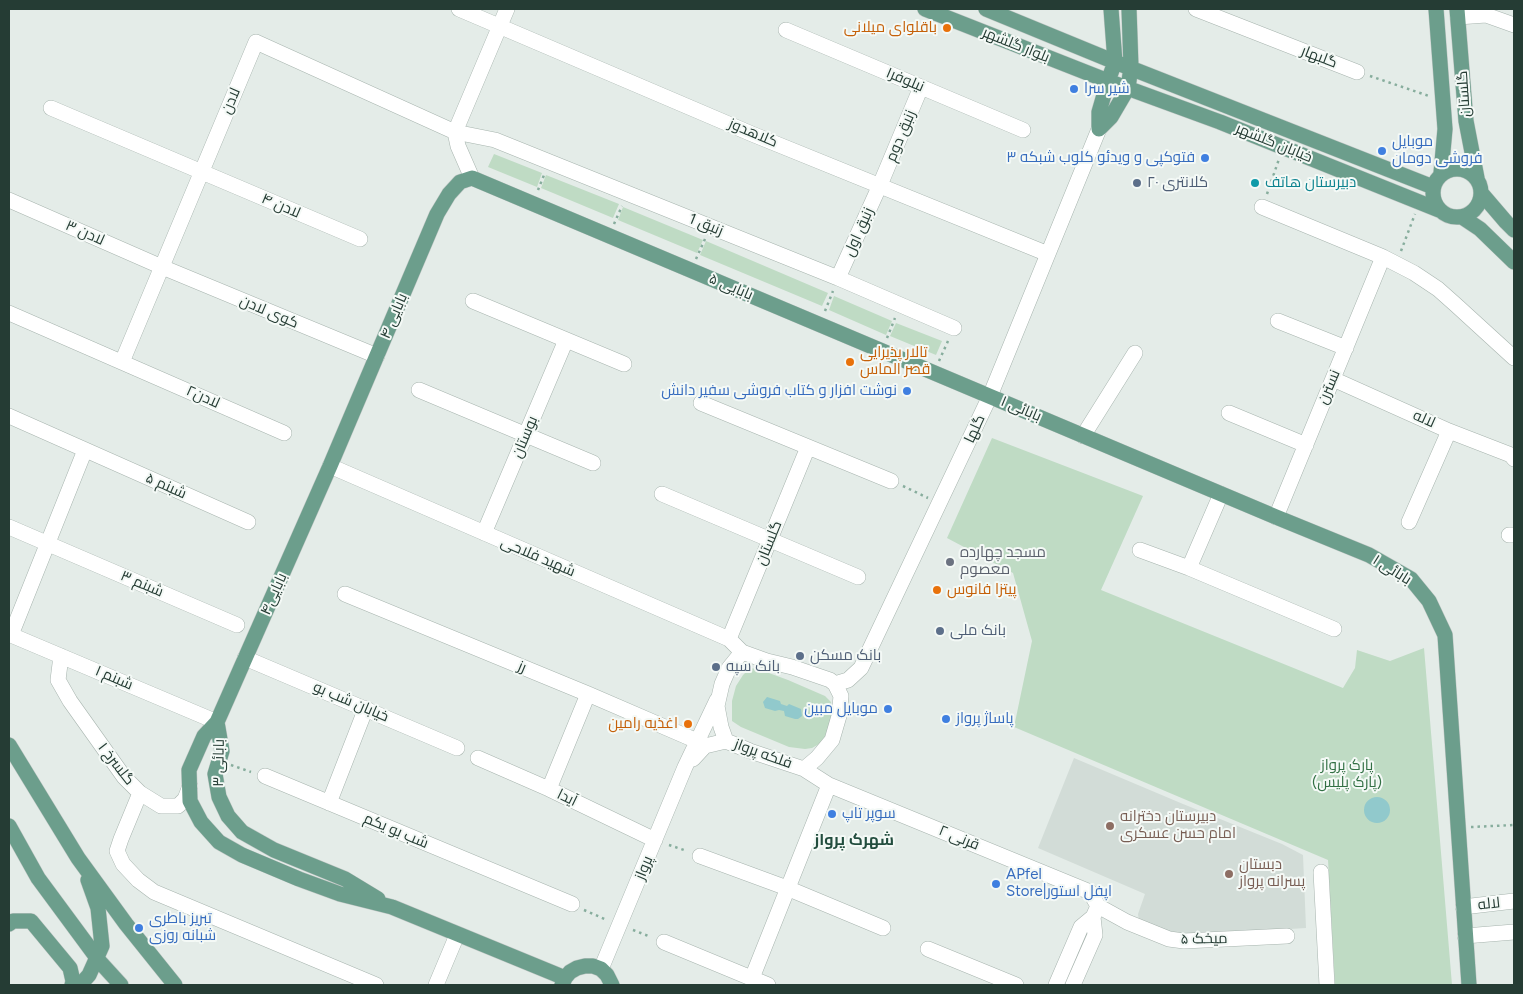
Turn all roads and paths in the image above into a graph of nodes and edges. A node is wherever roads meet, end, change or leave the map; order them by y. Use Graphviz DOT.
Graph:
graph roads {
  1 [pos="459,9"];
  2 [pos="507,9"];
  3 [pos="925,9"];
  4 [pos="986,9"];
  5 [pos="1111,9"];
  6 [pos="1129,9"];
  7 [pos="1196,9"];
  8 [pos="1436,9"];
  9 [pos="1458,13"];
  10 [pos="1514,25"];
  11 [pos="500,26"];
  12 [pos="786,30"];
  13 [pos="1115,62"];
  14 [pos="1131,67"];
  15 [pos="1357,72"];
  16 [pos="1108,81"];
  17 [pos="922,87"];
  18 [pos="1128,88"];
  19 [pos="1442,101"];
  20 [pos="51,108"];
  21 [pos="1099,129"];
  22 [pos="1023,130"];
  23 [pos="455,132"];
  24 [pos="1283,147"];
  25 [pos="549,162"];
  26 [pos="201,172"];
  27 [pos="1441,174"];
  28 [pos="472,178"];
  29 [pos="1477,178"];
  30 [pos="880,186"];
  31 [pos="1433,187"];
  32 [pos="627,193"];
  33 [pos="1482,194"];
  34 [pos="9,200"];
  35 [pos="1420,202"];
  36 [pos="533,204"];
  37 [pos="1262,207"];
  38 [pos="1439,210"];
  39 [pos="1462,217"];
  40 [pos="711,226"];
  41 [pos="1514,230"];
  42 [pos="609,236"];
  43 [pos="360,239"];
  44 [pos="1048,254"];
  45 [pos="1389,261"];
  46 [pos="1514,262"];
  47 [pos="162,267"];
  48 [pos="692,270"];
  49 [pos="838,278"];
  50 [pos="473,301"];
  51 [pos="901,305"];
  52 [pos="9,313"];
  53 [pos="1278,321"];
  54 [pos="819,324"];
  55 [pos="954,328"];
  56 [pos="566,340"];
  57 [pos="1346,348"];
  58 [pos="881,350"];
  59 [pos="1135,352"];
  60 [pos="376,356"];
  61 [pos="1514,358"];
  62 [pos="122,362"];
  63 [pos="624,364"];
  64 [pos="935,373"];
  65 [pos="1333,379"];
  66 [pos="420,390"];
  67 [pos="990,396"];
  68 [pos="702,404"];
  69 [pos="1229,413"];
  70 [pos="9,416"];
  71 [pos="1449,430"];
  72 [pos="284,433"];
  73 [pos="526,435"];
  74 [pos="1083,436"];
  75 [pos="1306,445"];
  76 [pos="808,447"];
  77 [pos="85,450"];
  78 [pos="1514,459"];
  79 [pos="593,463"];
  80 [pos="330,466"];
  81 [pos="891,481"];
  82 [pos="662,494"];
  83 [pos="1221,494"];
  84 [pos="940,503"];
  85 [pos="1276,518"];
  86 [pos="248,522"];
  87 [pos="1409,522"];
  88 [pos="9,527"];
  89 [pos="484,533"];
  90 [pos="770,540"];
  91 [pos="47,544"];
  92 [pos="1140,550"];
  93 [pos="1189,568"];
  94 [pos="858,577"];
  95 [pos="345,594"];
  96 [pos="237,625"];
  97 [pos="1334,629"];
  98 [pos="729,639"];
  99 [pos="742,652"];
  100 [pos="61,656"];
  101 [pos="245,658"];
  102 [pos="835,684"];
  103 [pos="588,694"];
  104 [pos="719,695"];
  105 [pos="366,708"];
  106 [pos="218,722"];
  107 [pos="726,740"];
  108 [pos="697,741"];
  109 [pos="9,745"];
  110 [pos="457,748"];
  111 [pos="478,758"];
  112 [pos="219,762"];
  113 [pos="685,767"];
  114 [pos="804,769"];
  115 [pos="265,776"];
  116 [pos="829,785"];
  117 [pos="190,786"];
  118 [pos="548,789"];
  119 [pos="140,793"];
  120 [pos="329,803"];
  121 [pos="1514,825"];
  122 [pos="9,826"];
  123 [pos="1458,828"];
  124 [pos="655,840"];
  125 [pos="700,856"];
  126 [pos="81,862"];
  127 [pos="1321,872"];
  128 [pos="787,888"];
  129 [pos="1514,901"];
  130 [pos="572,904"];
  131 [pos="392,907"];
  132 [pos="1463,907"];
  133 [pos="1095,912"];
  134 [pos="9,924"];
  135 [pos="620,926"];
  136 [pos="883,928"];
  137 [pos="1514,932"];
  138 [pos="457,935"];
  139 [pos="1287,936"];
  140 [pos="1465,936"];
  141 [pos="664,942"];
  142 [pos="928,948"];
  143 [pos="601,969"];
  144 [pos="752,978"];
  145 [pos="564,982"];
  146 [pos="72,985"];
  147 [pos="80,985"];
  148 [pos="121,985"];
  149 [pos="175,985"];
  150 [pos="376,985"];
  151 [pos="436,985"];
  152 [pos="612,985"];
  153 [pos="768,985"];
  154 [pos="1016,985"];
  155 [pos="1056,985"];
  156 [pos="1072,985"];
  157 [pos="1327,985"];
  158 [pos="1469,985"];
  1 -- 11 [label="street, کلاهدوز"];
  2 -- 11 [label="street"];
  3 -- 16 [label="main road, بلوار گلشهر"];
  4 -- 13 [label="main road, بلوار گلشهر"];
  5 -- 13 [label="main road"];
  6 -- 14 [label="main road"];
  7 -- 15 [label="street, گلبهار"];
  8 -- 19 [label="main road, گلستان"];
  9 -- 10 [label="street"];
  9 -- 29 [label="main road, گلستان"];
  11 -- 23 [label="street"];
  11 -- 30 [label="street, کلاهدوز"];
  12 -- 17 [label="street, نیلوفر۱"];
  13 -- 14 [label="main road, خیابان گلشهر"];
  13 -- 16 [label="main road"];
  14 -- 18 [label="main road"];
  14 -- 31 [label="main road, خیابان گلشهر"];
  15 -- 19 [label="path, گلبهار"];
  16 -- 18 [label="main road, خیابان گلشهر"];
  16 -- 21 [label="main road"];
  17 -- 22 [label="street, نیلوفر۱"];
  17 -- 30 [label="street, زنبق دوم"];
  18 -- 21 [label="main road"];
  18 -- 24 [label="main road, خیابان گلشهر"];
  19 -- 27 [label="main road, گلستان"];
  20 -- 26 [label="street, لادن ۴"];
  21 -- 44 [label="street, گلها"];
  23 -- 25 [label="street, زنبق 1"];
  23 -- 26 [label="street, لادن"];
  23 -- 28 [label="street"];
  24 -- 35 [label="main road, خیابان گلشهر"];
  24 -- 37 [label="path"];
  25 -- 32 [label="street, زنبق 1"];
  25 -- 36 [label="path"];
  26 -- 43 [label="street, لادن ۴"];
  26 -- 47 [label="street, لادن"];
  27 -- 29 [label="main road"];
  27 -- 31 [label="main road"];
  28 -- 36 [label="main road, ۵ بابایی"];
  28 -- 60 [label="main road, بابایی ۴"];
  29 -- 33 [label="main road"];
  30 -- 44 [label="street, کلاهدوز"];
  30 -- 49 [label="street, زنبق اول"];
  31 -- 38 [label="main road"];
  32 -- 40 [label="street, زنبق 1"];
  32 -- 42 [label="path"];
  33 -- 39 [label="main road"];
  33 -- 41 [label="main road"];
  34 -- 47 [label="street, لادن ۳"];
  35 -- 38 [label="main road, خیابان گلشهر"];
  35 -- 45 [label="path"];
  36 -- 42 [label="main road, ۵ بابایی"];
  37 -- 45 [label="street"];
  38 -- 39 [label="main road"];
  39 -- 46 [label="main road"];
  40 -- 48 [label="path"];
  40 -- 49 [label="street, زنبق 1"];
  42 -- 48 [label="main road, ۵ بابایی"];
  44 -- 67 [label="street, گلها"];
  45 -- 57 [label="street, نسترن"];
  45 -- 61 [label="street"];
  47 -- 60 [label="street, کوی لادن"];
  47 -- 62 [label="street, لادن"];
  48 -- 54 [label="main road, ۵ بابایی"];
  49 -- 51 [label="street, زنبق 1"];
  49 -- 54 [label="path"];
  50 -- 56 [label="street"];
  51 -- 55 [label="street, زنبق 1"];
  51 -- 58 [label="path"];
  52 -- 62 [label="street, لادن۲"];
  53 -- 57 [label="street"];
  54 -- 58 [label="main road, ۵ بابایی"];
  55 -- 64 [label="path"];
  56 -- 63 [label="street"];
  56 -- 73 [label="street, بوستان"];
  57 -- 65 [label="street, نسترن"];
  58 -- 64 [label="main road, ۵ بابایی"];
  59 -- 74 [label="street"];
  60 -- 80 [label="main road, بابایی ۴"];
  62 -- 72 [label="street, لادن۲"];
  64 -- 67 [label="main road, ۵ بابایی"];
  65 -- 71 [label="street, لاله"];
  65 -- 75 [label="street, نسترن"];
  66 -- 73 [label="street"];
  67 -- 74 [label="main road, بابائی ۱"];
  67 -- 84 [label="street, گلها"];
  68 -- 76 [label="street"];
  69 -- 75 [label="street"];
  70 -- 77 [label="street, شبنم ۵"];
  71 -- 78 [label="street, لاله"];
  71 -- 87 [label="street"];
  73 -- 79 [label="street"];
  73 -- 89 [label="street, بوستان"];
  74 -- 83 [label="main road, بابائی ۱"];
  75 -- 85 [label="street, نسترن"];
  76 -- 81 [label="street"];
  76 -- 90 [label="street, گلستان"];
  77 -- 86 [label="street, شبنم ۵"];
  77 -- 91 [label="street"];
  80 -- 89 [label="street, شهید فلاحی"];
  80 -- 101 [label="main road, بابایی۴"];
  81 -- 84 [label="path"];
  82 -- 90 [label="street"];
  83 -- 85 [label="main road, بابائی ۱"];
  83 -- 93 [label="street"];
  84 -- 102 [label="street, گلها"];
  85 -- 123 [label="main road, بابائی ۱"];
  88 -- 91 [label="street, شبنم ۳"];
  89 -- 98 [label="street, شهید فلاحی"];
  90 -- 94 [label="street"];
  90 -- 98 [label="street, گلستان"];
  91 -- 96 [label="street, شبنم ۳"];
  91 -- 100 [label="street, شبنم ۱"];
  92 -- 93 [label="street"];
  93 -- 97 [label="street"];
  95 -- 103 [label="street, رز"];
  98 -- 99 [label="street, شهید فلاحی"];
  99 -- 102 [label="street"];
  99 -- 104 [label="street, فلکه پرواز"];
  100 -- 106 [label="street, شبنم ۱"];
  100 -- 119 [label="street, گلسرخ ۱"];
  101 -- 105 [label="street, خیابان شب بو"];
  101 -- 106 [label="main road, بابایی۴"];
  102 -- 114 [label="street, فلکه پرواز"];
  103 -- 108 [label="street, رز"];
  103 -- 118 [label="street"];
  104 -- 107 [label="street, فلکه پرواز"];
  104 -- 108 [label="street, پرواز"];
  105 -- 110 [label="street, خیابان شب بو"];
  105 -- 120 [label="street"];
  106 -- 112 [label="main road, بابائی ۳"];
  106 -- 117 [label="main road, بابائی ۳"];
  107 -- 113 [label="street, پرواز"];
  107 -- 114 [label="street, فلکه پرواز"];
  108 -- 113 [label="street, پرواز"];
  109 -- 126 [label="main road"];
  111 -- 118 [label="street, آیدا"];
  112 -- 115 [label="path"];
  112 -- 131 [label="main road, بابائی ۳"];
  113 -- 124 [label="street, پرواز"];
  114 -- 116 [label="street, قرنی ۲"];
  115 -- 120 [label="street, شب بو یکم"];
  116 -- 128 [label="street"];
  116 -- 133 [label="street, قرنی ۲"];
  117 -- 119 [label="street"];
  117 -- 131 [label="main road, بابائی ۳"];
  118 -- 124 [label="street, آیدا"];
  119 -- 150 [label="street, گلسرخ ۱"];
  120 -- 130 [label="street, شب بو یکم"];
  121 -- 123 [label="path"];
  122 -- 148 [label="main road"];
  123 -- 132 [label="main road, بابائی ۱"];
  124 -- 125 [label="path"];
  124 -- 135 [label="street, پرواز"];
  125 -- 128 [label="street"];
  126 -- 147 [label="main road"];
  126 -- 149 [label="main road"];
  127 -- 157 [label="street"];
  128 -- 136 [label="street"];
  128 -- 144 [label="street"];
  129 -- 132 [label="street, لاله"];
  130 -- 135 [label="path"];
  131 -- 138 [label="main road, بابائی ۳"];
  132 -- 140 [label="main road, بابائی ۱"];
  133 -- 139 [label="street, میخک ۵"];
  133 -- 155 [label="street"];
  133 -- 156 [label="street"];
  134 -- 146 [label="main road"];
  135 -- 141 [label="path"];
  135 -- 143 [label="street, پرواز"];
  137 -- 140 [label="street, لاله"];
  138 -- 145 [label="main road, بابائی ۳"];
  138 -- 151 [label="street"];
  140 -- 158 [label="main road, بابائی ۱"];
  141 -- 144 [label="street"];
  142 -- 154 [label="street"];
  143 -- 145 [label="main road"];
  143 -- 152 [label="main road"];
  144 -- 153 [label="street"];
}
